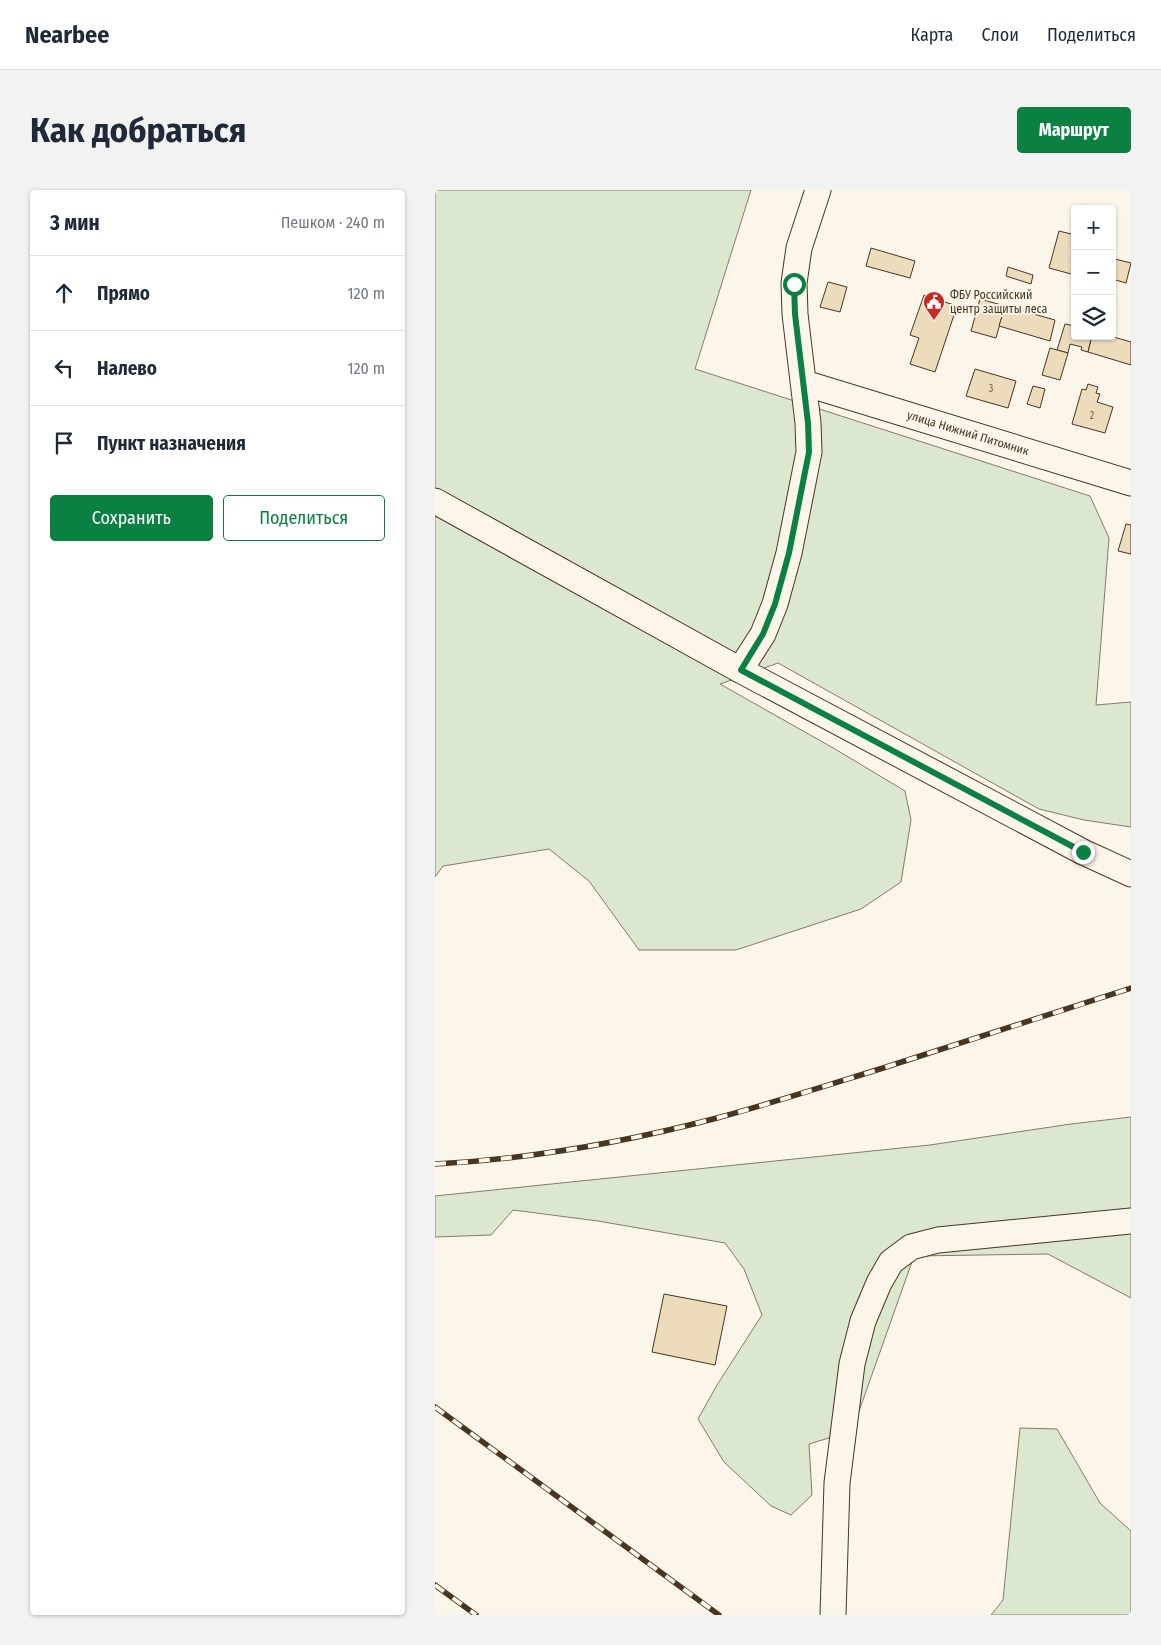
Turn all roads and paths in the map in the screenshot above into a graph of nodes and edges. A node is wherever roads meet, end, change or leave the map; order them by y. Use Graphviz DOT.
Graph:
graph roads {
  1 [pos="818,190"];
  2 [pos="804,383"];
  3 [pos="1131,483"];
  4 [pos="435,501"];
  5 [pos="741,670"];
  6 [pos="1131,874"];
  7 [pos="1131,1221"];
  8 [pos="833,1615"];
  1 -- 2 [label="street"];
  2 -- 3 [label="street, улица Нижний Питомник"];
  2 -- 5 [label="street"];
  4 -- 5 [label="street"];
  5 -- 6 [label="street"];
  7 -- 8 [label="street"];
}
